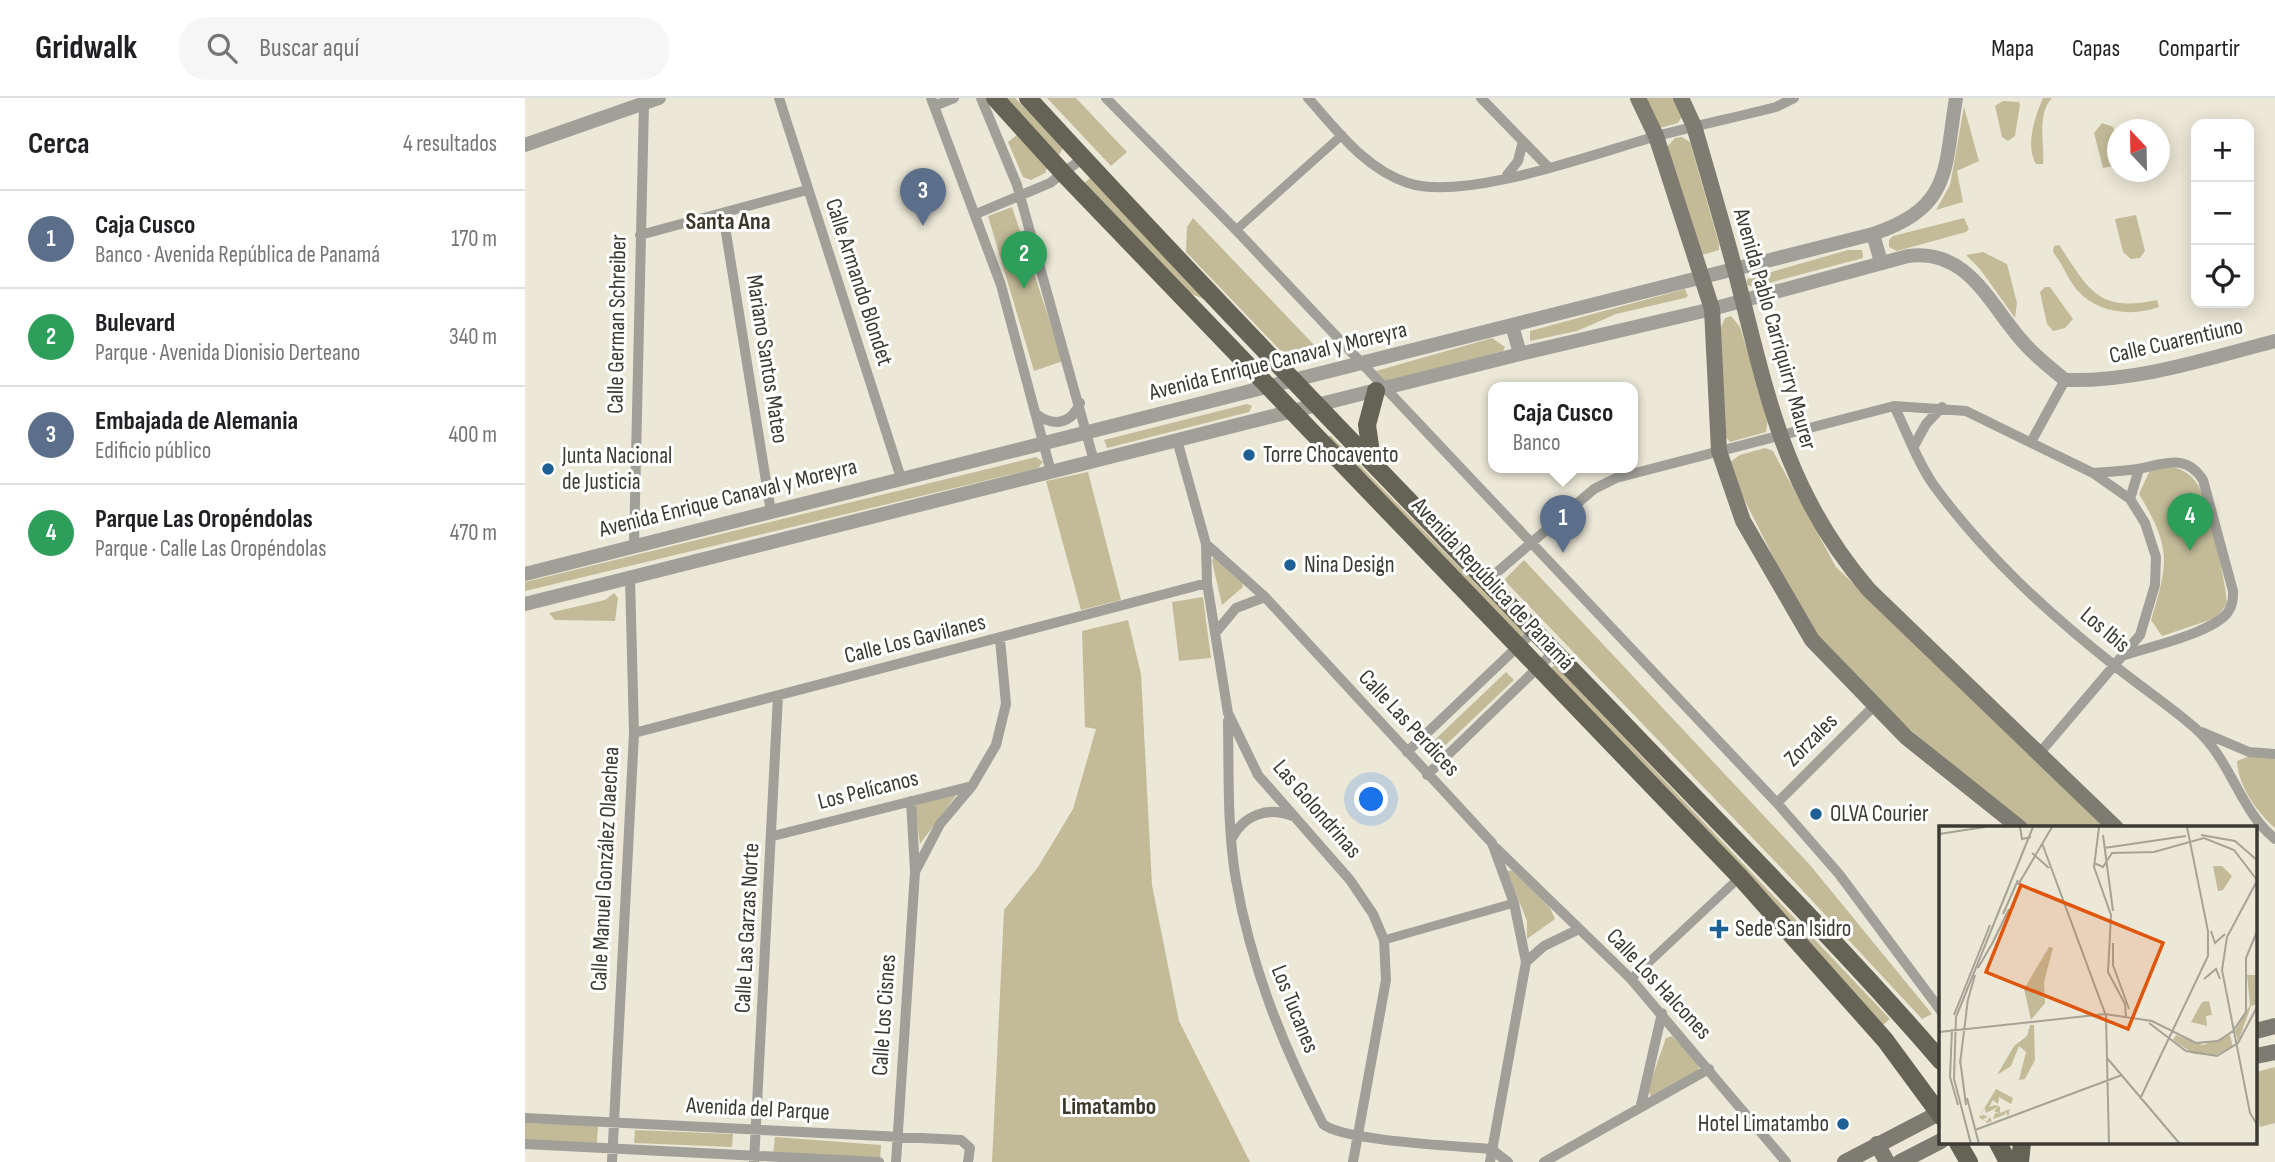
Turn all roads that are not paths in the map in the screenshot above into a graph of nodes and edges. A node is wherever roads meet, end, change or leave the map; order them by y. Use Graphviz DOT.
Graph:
graph roads {
  1 [pos="659,98"];
  2 [pos="779,98"];
  3 [pos="954,98"];
  4 [pos="981,98"];
  5 [pos="995,98"];
  6 [pos="1028,98"];
  7 [pos="1106,98"];
  8 [pos="1308,98"];
  9 [pos="1481,98"];
  10 [pos="1638,98"];
  11 [pos="1681,98"];
  12 [pos="1794,98"];
  13 [pos="1956,98"];
  14 [pos="932,102"];
  15 [pos="645,103"];
  16 [pos="1694,126"];
  17 [pos="1342,135"];
  18 [pos="1656,136"];
  19 [pos="1523,141"];
  20 [pos="525,145"];
  21 [pos="1083,158"];
  22 [pos="1548,167"];
  23 [pos="1064,174"];
  24 [pos="1504,177"];
  25 [pos="807,190"];
  26 [pos="1020,197"];
  27 [pos="723,214"];
  28 [pos="976,214"];
  29 [pos="1236,230"];
  30 [pos="1873,234"];
  31 [pos="640,235"];
  32 [pos="1881,262"];
  33 [pos="1735,270"];
  34 [pos="1703,278"];
  35 [pos="1742,301"];
  36 [pos="1712,309"];
  37 [pos="1512,325"];
  38 [pos="2275,341"];
  39 [pos="1520,354"];
  40 [pos="1360,363"];
  41 [pos="2065,380"];
  42 [pos="1292,382"];
  43 [pos="1271,388"];
  44 [pos="1380,390"];
  45 [pos="1080,403"];
  46 [pos="1316,405"];
  47 [pos="1894,406"];
  48 [pos="1942,407"];
  49 [pos="1293,410"];
  50 [pos="1035,413"];
  51 [pos="1087,433"];
  52 [pos="1779,436"];
  53 [pos="1177,440"];
  54 [pos="2031,442"];
  55 [pos="1044,444"];
  56 [pos="1914,446"];
  57 [pos="1719,451"];
  58 [pos="1372,460"];
  59 [pos="1094,461"];
  60 [pos="2139,469"];
  61 [pos="1051,471"];
  62 [pos="1638,472"];
  63 [pos="1635,473"];
  64 [pos="2093,474"];
  65 [pos="901,478"];
  66 [pos="2130,499"];
  67 [pos="771,512"];
  68 [pos="1530,541"];
  69 [pos="1206,544"];
  70 [pos="634,546"];
  71 [pos="525,574"];
  72 [pos="630,579"];
  73 [pos="1488,580"];
  74 [pos="1207,583"];
  75 [pos="1265,597"];
  76 [pos="525,604"];
  77 [pos="1535,630"];
  78 [pos="1216,632"];
  79 [pos="1000,639"];
  80 [pos="1518,647"];
  81 [pos="1555,651"];
  82 [pos="2122,656"];
  83 [pos="2114,666"];
  84 [pos="1538,668"];
  85 [pos="778,695"];
  86 [pos="1874,706"];
  87 [pos="1228,713"];
  88 [pos="2197,729"];
  89 [pos="634,733"];
  90 [pos="1406,752"];
  91 [pos="2249,752"];
  92 [pos="2275,754"];
  93 [pos="2038,755"];
  94 [pos="2230,770"];
  95 [pos="1427,775"];
  96 [pos="972,786"];
  97 [pos="911,801"];
  98 [pos="1777,803"];
  99 [pos="1294,817"];
  100 [pos="2017,826"];
  101 [pos="2114,826"];
  102 [pos="773,836"];
  103 [pos="1231,839"];
  104 [pos="2275,839"];
  105 [pos="1492,843"];
  106 [pos="915,872"];
  107 [pos="1740,877"];
  108 [pos="1514,904"];
  109 [pos="1577,930"];
  110 [pos="1384,940"];
  111 [pos="1526,962"];
  112 [pos="1631,979"];
  113 [pos="1939,1008"];
  114 [pos="1662,1013"];
  115 [pos="1908,1023"];
  116 [pos="2275,1026"];
  117 [pos="2257,1031"];
  118 [pos="1885,1040"];
  119 [pos="2275,1052"];
  120 [pos="2257,1056"];
  121 [pos="1939,1059"];
  122 [pos="1709,1069"];
  123 [pos="1641,1105"];
  124 [pos="1939,1113"];
  125 [pos="1939,1114"];
  126 [pos="525,1118"];
  127 [pos="613,1122"];
  128 [pos="757,1129"];
  129 [pos="1356,1135"];
  130 [pos="898,1137"];
  131 [pos="1939,1142"];
  132 [pos="525,1144"];
  133 [pos="1877,1144"];
  134 [pos="1959,1144"];
  135 [pos="1999,1144"];
  136 [pos="2022,1144"];
  137 [pos="613,1149"];
  138 [pos="1490,1149"];
  139 [pos="755,1159"];
  140 [pos="612,1162"];
  141 [pos="879,1162"];
  142 [pos="896,1162"];
  143 [pos="968,1162"];
  144 [pos="1353,1162"];
  145 [pos="1490,1162"];
  146 [pos="1508,1162"];
  147 [pos="1543,1162"];
  148 [pos="1786,1162"];
  149 [pos="1845,1162"];
  150 [pos="1887,1162"];
  151 [pos="1900,1162"];
  152 [pos="1969,1162"];
  153 [pos="2008,1162"];
  154 [pos="2020,1162"];
  1 -- 15 [label="street"];
  2 -- 25 [label="street, Calle Armando Blondet"];
  3 -- 14 [label="street"];
  4 -- 26 [label="street"];
  5 -- 23 [label="main road, Avenida República de Panamá"];
  6 -- 21 [label="main road, Avenida República de Panamá"];
  7 -- 29 [label="street"];
  8 -- 17 [label="street"];
  9 -- 19 [label="street"];
  10 -- 18 [label="main road"];
  11 -- 16 [label="main road, Avenida Pablo Carriquirry Maurer"];
  12 -- 16 [label="street"];
  13 -- 30 [label="street, Avenida Enrique Canaval y Moreyra"];
  14 -- 28 [label="street"];
  15 -- 20 [label="street"];
  15 -- 31 [label="street, Calle German Schreiber"];
  16 -- 18 [label="street"];
  16 -- 33 [label="main road, Avenida Pablo Carriquirry Maurer"];
  17 -- 24 [label="street"];
  17 -- 29 [label="street"];
  18 -- 22 [label="street"];
  18 -- 34 [label="main road"];
  19 -- 22 [label="street"];
  19 -- 24 [label="street"];
  21 -- 23 [label="street"];
  21 -- 42 [label="main road, Avenida República de Panamá"];
  22 -- 24 [label="street"];
  23 -- 26 [label="street"];
  23 -- 43 [label="main road, Avenida República de Panamá"];
  25 -- 27 [label="street"];
  25 -- 65 [label="street, Calle Armando Blondet"];
  26 -- 28 [label="street"];
  26 -- 45 [label="street"];
  27 -- 31 [label="street"];
  27 -- 67 [label="street, Mariano Santos Mateo"];
  28 -- 50 [label="street"];
  29 -- 40 [label="street"];
  30 -- 32 [label="street"];
  30 -- 33 [label="street, Avenida Enrique Canaval y Moreyra"];
  31 -- 70 [label="street, Calle German Schreiber"];
  32 -- 35 [label="street"];
  32 -- 41 [label="street"];
  33 -- 34 [label="street, Avenida Enrique Canaval y Moreyra"];
  33 -- 35 [label="main road, Avenida Pablo Carriquirry Maurer"];
  34 -- 36 [label="main road"];
  34 -- 37 [label="street, Avenida Enrique Canaval y Moreyra"];
  35 -- 36 [label="street"];
  35 -- 52 [label="main road, Avenida Pablo Carriquirry Maurer"];
  36 -- 39 [label="street"];
  36 -- 57 [label="main road"];
  37 -- 39 [label="street"];
  37 -- 40 [label="street, Avenida Enrique Canaval y Moreyra"];
  38 -- 41 [label="street, Calle Cuarentiuno"];
  39 -- 44 [label="street"];
  40 -- 42 [label="street, Avenida Enrique Canaval y Moreyra"];
  40 -- 44 [label="street"];
  41 -- 54 [label="street"];
  42 -- 43 [label="street, Avenida Enrique Canaval y Moreyra"];
  42 -- 46 [label="main road, Avenida República de Panamá"];
  43 -- 49 [label="main road, Avenida República de Panamá"];
  43 -- 51 [label="street, Avenida Enrique Canaval y Moreyra"];
  44 -- 46 [label="street"];
  44 -- 58 [label="main road"];
  44 -- 68 [label="street"];
  45 -- 50 [label="street"];
  45 -- 51 [label="street"];
  46 -- 49 [label="street"];
  46 -- 58 [label="main road, Avenida República de Panamá"];
  47 -- 48 [label="street"];
  47 -- 52 [label="street"];
  47 -- 56 [label="street, Los Ibis"];
  48 -- 54 [label="street"];
  48 -- 56 [label="street"];
  49 -- 53 [label="street"];
  49 -- 80 [label="main road, Avenida República de Panamá"];
  50 -- 55 [label="street"];
  51 -- 55 [label="street, Avenida Enrique Canaval y Moreyra"];
  51 -- 59 [label="street"];
  52 -- 57 [label="street"];
  52 -- 93 [label="main road, Avenida Pablo Carriquirry Maurer"];
  53 -- 59 [label="street"];
  53 -- 69 [label="street, Las Golondrinas"];
  54 -- 64 [label="street"];
  55 -- 61 [label="street"];
  55 -- 65 [label="street, Avenida Enrique Canaval y Moreyra"];
  56 -- 83 [label="street, Los Ibis"];
  57 -- 62 [label="street"];
  57 -- 86 [label="main road"];
  58 -- 73 [label="main road, Avenida República de Panamá"];
  59 -- 61 [label="street"];
  60 -- 64 [label="street"];
  60 -- 66 [label="street"];
  60 -- 82 [label="street"];
  61 -- 72 [label="street"];
  63 -- 68 [label="street"];
  64 -- 66 [label="street"];
  65 -- 67 [label="street, Avenida Enrique Canaval y Moreyra"];
  66 -- 82 [label="street"];
  67 -- 70 [label="street, Avenida Enrique Canaval y Moreyra"];
  68 -- 73 [label="street"];
  68 -- 98 [label="street"];
  69 -- 74 [label="street, Las Golondrinas"];
  69 -- 75 [label="street, Calle Las Perdices"];
  70 -- 71 [label="street, Avenida Enrique Canaval y Moreyra"];
  72 -- 76 [label="street"];
  72 -- 89 [label="street, Calle Manuel González Olaechea"];
  73 -- 77 [label="main road, Avenida República de Panamá"];
  74 -- 78 [label="street, Las Golondrinas"];
  74 -- 79 [label="street, Calle Los Gavilanes"];
  75 -- 78 [label="street"];
  75 -- 90 [label="street, Calle Las Perdices"];
  77 -- 80 [label="street"];
  77 -- 81 [label="main road, Avenida República de Panamá"];
  78 -- 87 [label="street, Las Golondrinas"];
  79 -- 85 [label="street, Calle Los Gavilanes"];
  79 -- 96 [label="street, Calle Los Cisnes"];
  80 -- 84 [label="main road, Avenida República de Panamá"];
  80 -- 90 [label="street"];
  81 -- 84 [label="street"];
  81 -- 115 [label="main road, Avenida República de Panamá"];
  82 -- 83 [label="street"];
  83 -- 88 [label="street, Los Ibis"];
  83 -- 93 [label="street"];
  84 -- 95 [label="street"];
  84 -- 107 [label="main road, Avenida República de Panamá"];
  85 -- 89 [label="street, Calle Los Gavilanes"];
  85 -- 102 [label="street, Calle Las Garzas Norte"];
  86 -- 98 [label="street, Zorzales"];
  86 -- 100 [label="main road"];
  87 -- 99 [label="street, Las Golondrinas"];
  87 -- 103 [label="street, Los Tucanes"];
  88 -- 91 [label="street"];
  88 -- 94 [label="street, Los Ibis"];
  89 -- 127 [label="street, Calle Manuel González Olaechea"];
  90 -- 95 [label="street, Calle Las Perdices"];
  91 -- 92 [label="street"];
  91 -- 94 [label="street"];
  93 -- 101 [label="main road, Avenida Pablo Carriquirry Maurer"];
  94 -- 104 [label="street, Los Ibis"];
  95 -- 105 [label="street, Calle Las Perdices"];
  96 -- 97 [label="street, Los Pelícanos"];
  96 -- 106 [label="street, Calle Los Cisnes"];
  97 -- 102 [label="street, Los Pelícanos"];
  97 -- 106 [label="street, Calle Los Cisnes"];
  98 -- 113 [label="street"];
  99 -- 103 [label="street"];
  99 -- 110 [label="street, Las Golondrinas"];
  102 -- 128 [label="street, Calle Las Garzas Norte"];
  103 -- 129 [label="street, Los Tucanes"];
  105 -- 108 [label="street, Calle Las Perdices"];
  105 -- 109 [label="street, Calle Los Halcones"];
  106 -- 130 [label="street, Calle Los Cisnes"];
  107 -- 112 [label="street"];
  107 -- 118 [label="main road, Avenida República de Panamá"];
  108 -- 110 [label="street"];
  108 -- 111 [label="street, Calle Las Perdices"];
  109 -- 111 [label="street"];
  109 -- 112 [label="street, Calle Los Halcones"];
  110 -- 129 [label="street, Las Golondrinas"];
  111 -- 138 [label="street, Calle Las Perdices"];
  112 -- 114 [label="street, Calle Los Halcones"];
  114 -- 122 [label="street, Calle Los Halcones"];
  114 -- 123 [label="street"];
  115 -- 118 [label="main road"];
  115 -- 121 [label="main road, Avenida República de Panamá"];
  116 -- 117 [label="main road"];
  118 -- 124 [label="main road, Avenida República de Panamá"];
  119 -- 120 [label="main road"];
  122 -- 123 [label="street"];
  122 -- 148 [label="street, Calle Los Halcones"];
  123 -- 147 [label="street"];
  125 -- 133 [label="main road"];
  126 -- 127 [label="street, Avenida del Parque"];
  127 -- 128 [label="street, Avenida del Parque"];
  127 -- 137 [label="street, Calle Manuel González Olaechea"];
  128 -- 130 [label="street, Avenida del Parque"];
  128 -- 139 [label="street, Calle Las Garzas Norte"];
  129 -- 138 [label="street, Los Tucanes"];
  129 -- 144 [label="street, Las Golondrinas"];
  130 -- 142 [label="street, Calle Los Cisnes"];
  130 -- 143 [label="street, Avenida del Parque"];
  131 -- 151 [label="main road"];
  132 -- 137 [label="street, Avenida del Parque"];
  133 -- 149 [label="main road"];
  133 -- 150 [label="main road"];
  134 -- 152 [label="main road"];
  135 -- 153 [label="main road"];
  136 -- 154 [label="main road"];
  137 -- 139 [label="street, Avenida del Parque"];
  137 -- 140 [label="street, Calle Manuel González Olaechea"];
  138 -- 145 [label="street, Calle Las Perdices"];
  138 -- 146 [label="street, Los Tucanes"];
  139 -- 141 [label="street, Avenida del Parque"];
}
